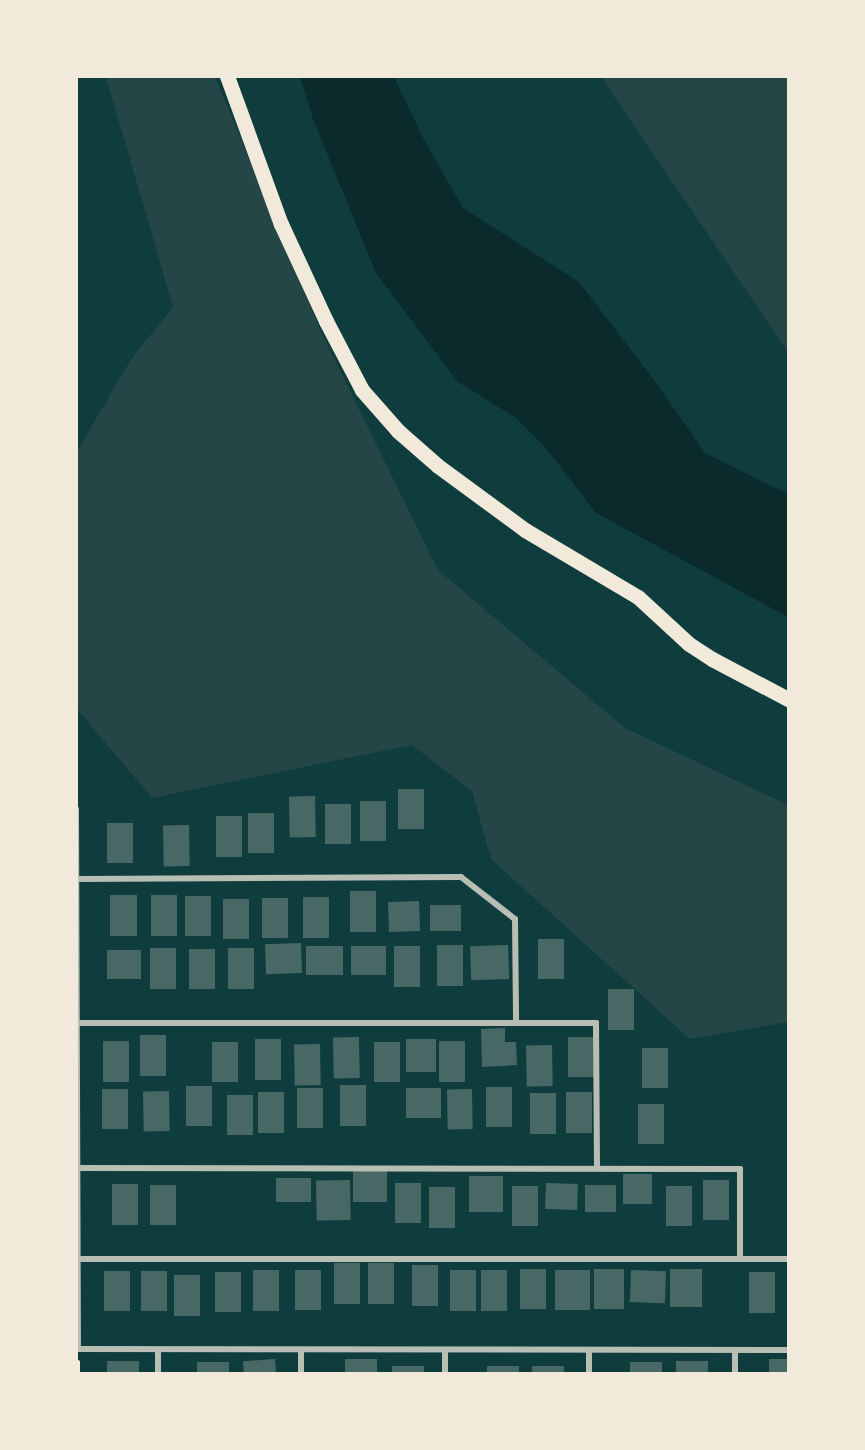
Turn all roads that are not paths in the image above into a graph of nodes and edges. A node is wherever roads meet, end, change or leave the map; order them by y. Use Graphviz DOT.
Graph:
graph roads {
  1 [pos="227,76"];
  2 [pos="789,699"];
  3 [pos="76,809"];
  4 [pos="79,879"];
  5 [pos="78,1023"];
  6 [pos="516,1023"];
  7 [pos="77,1168"];
  8 [pos="597,1168"];
  9 [pos="77,1259"];
  10 [pos="740,1259"];
  11 [pos="789,1259"];
  12 [pos="77,1348"];
  13 [pos="158,1350"];
  14 [pos="301,1350"];
  15 [pos="445,1350"];
  16 [pos="589,1350"];
  17 [pos="735,1350"];
  18 [pos="789,1350"];
  19 [pos="158,1374"];
  20 [pos="301,1374"];
  21 [pos="445,1374"];
  22 [pos="589,1374"];
  23 [pos="735,1374"];
  1 -- 2 [label="main road"];
  3 -- 4 [label="street"];
  4 -- 5 [label="street"];
  4 -- 6 [label="street"];
  5 -- 6 [label="street"];
  5 -- 7 [label="street"];
  6 -- 8 [label="street"];
  7 -- 8 [label="street"];
  7 -- 9 [label="street"];
  8 -- 10 [label="street"];
  9 -- 10 [label="street"];
  9 -- 12 [label="street"];
  10 -- 11 [label="street"];
  12 -- 13 [label="street"];
  13 -- 14 [label="street"];
  13 -- 19 [label="street"];
  14 -- 15 [label="street"];
  14 -- 20 [label="street"];
  15 -- 16 [label="street"];
  15 -- 21 [label="street"];
  16 -- 17 [label="street"];
  16 -- 22 [label="street"];
  17 -- 18 [label="street"];
  17 -- 23 [label="street"];
}
